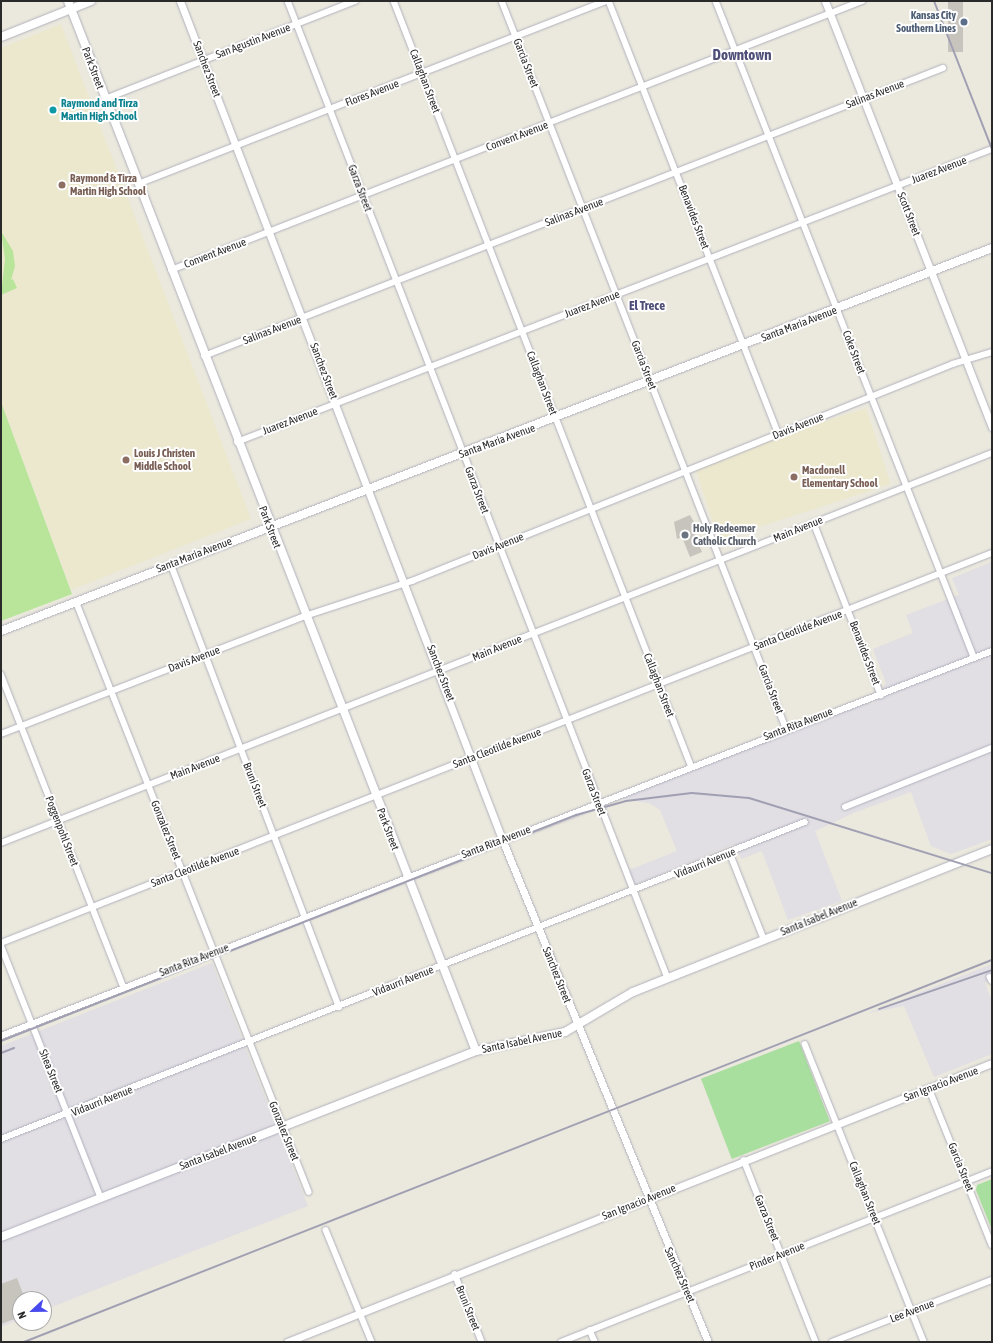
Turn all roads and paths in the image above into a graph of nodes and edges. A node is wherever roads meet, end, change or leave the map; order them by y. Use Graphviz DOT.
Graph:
graph roads {
  1 [pos="92,1"];
  2 [pos="180,1"];
  3 [pos="288,1"];
  4 [pos="355,1"];
  5 [pos="394,1"];
  6 [pos="502,1"];
  7 [pos="606,1"];
  8 [pos="609,1"];
  9 [pos="716,1"];
  10 [pos="825,1"];
  11 [pos="862,1"];
  12 [pos="69,5"];
  13 [pos="830,14"];
  14 [pos="296,24"];
  15 [pos="516,36"];
  16 [pos="1,37"];
  17 [pos="736,50"];
  18 [pos="203,60"];
  19 [pos="943,68"];
  20 [pos="422,73"];
  21 [pos="643,87"];
  22 [pos="863,98"];
  23 [pos="105,99"];
  24 [pos="330,109"];
  25 [pos="550,123"];
  26 [pos="769,135"];
  27 [pos="236,146"];
  28 [pos="992,149"];
  29 [pos="456,160"];
  30 [pos="676,172"];
  31 [pos="138,184"];
  32 [pos="898,186"];
  33 [pos="363,196"];
  34 [pos="583,208"];
  35 [pos="803,222"];
  36 [pos="270,232"];
  37 [pos="488,245"];
  38 [pos="992,248"];
  39 [pos="710,258"];
  40 [pos="171,270"];
  41 [pos="931,271"];
  42 [pos="396,281"];
  43 [pos="617,294"];
  44 [pos="837,309"];
  45 [pos="303,318"];
  46 [pos="522,331"];
  47 [pos="744,345"];
  48 [pos="992,352"];
  49 [pos="204,356"];
  50 [pos="966,360"];
  51 [pos="429,367"];
  52 [pos="651,382"];
  53 [pos="872,397"];
  54 [pos="336,403"];
  55 [pos="556,419"];
  56 [pos="992,427"];
  57 [pos="779,434"];
  58 [pos="237,442"];
  59 [pos="463,453"];
  60 [pos="992,453"];
  61 [pos="686,471"];
  62 [pos="907,486"];
  63 [pos="369,488"];
  64 [pos="591,509"];
  65 [pos="814,523"];
  66 [pos="270,526"];
  67 [pos="499,546"];
  68 [pos="992,553"];
  69 [pos="720,560"];
  70 [pos="171,564"];
  71 [pos="941,573"];
  72 [pos="405,582"];
  73 [pos="625,597"];
  74 [pos="76,601"];
  75 [pos="848,610"];
  76 [pos="305,616"];
  77 [pos="1,631"];
  78 [pos="532,634"];
  79 [pos="754,647"];
  80 [pos="992,651"];
  81 [pos="205,654"];
  82 [pos="974,657"];
  83 [pos="440,670"];
  84 [pos="1,674"];
  85 [pos="659,684"];
  86 [pos="111,691"];
  87 [pos="881,694"];
  88 [pos="341,709"];
  89 [pos="566,721"];
  90 [pos="21,726"];
  91 [pos="786,728"];
  92 [pos="1,734"];
  93 [pos="992,748"];
  94 [pos="241,749"];
  95 [pos="473,758"];
  96 [pos="690,765"];
  97 [pos="148,785"];
  98 [pos="375,796"];
  99 [pos="598,803"];
  100 [pos="845,807"];
  101 [pos="58,820"];
  102 [pos="805,822"];
  103 [pos="274,835"];
  104 [pos="503,840"];
  105 [pos="1,843"];
  106 [pos="992,849"];
  107 [pos="730,853"];
  108 [pos="182,872"];
  109 [pos="407,877"];
  110 [pos="633,890"];
  111 [pos="92,907"];
  112 [pos="303,918"];
  113 [pos="538,928"];
  114 [pos="764,939"];
  115 [pos="1,944"];
  116 [pos="214,952"];
  117 [pos="442,966"];
  118 [pos="668,978"];
  119 [pos="124,988"];
  120 [pos="339,1007"];
  121 [pos="32,1024"];
  122 [pos="577,1026"];
  123 [pos="1,1036"];
  124 [pos="249,1042"];
  125 [pos="805,1044"];
  126 [pos="476,1051"];
  127 [pos="992,1064"];
  128 [pos="930,1088"];
  129 [pos="68,1114"];
  130 [pos="837,1124"];
  131 [pos="282,1127"];
  132 [pos="1,1139"];
  133 [pos="744,1160"];
  134 [pos="992,1171"];
  135 [pos="966,1181"];
  136 [pos="309,1192"];
  137 [pos="101,1198"];
  138 [pos="648,1198"];
  139 [pos="874,1218"];
  140 [pos="326,1230"];
  141 [pos="1,1237"];
  142 [pos="992,1245"];
  143 [pos="782,1254"];
  144 [pos="455,1274"];
  145 [pos="992,1280"];
  146 [pos="688,1292"];
  147 [pos="911,1311"];
  148 [pos="360,1313"];
  149 [pos="590,1330"];
  150 [pos="287,1342"];
  151 [pos="372,1342"];
  152 [pos="482,1342"];
  153 [pos="561,1342"];
  154 [pos="595,1342"];
  155 [pos="708,1342"];
  156 [pos="816,1342"];
  157 [pos="832,1342"];
  158 [pos="924,1342"];
  1 -- 12 [label="main road"];
  2 -- 18 [label="street, Sanchez Street"];
  3 -- 14 [label="street, Garza Street"];
  4 -- 14 [label="street, San Agustin Avenue"];
  5 -- 20 [label="street, Callaghan Street"];
  6 -- 15 [label="street, Garcia Street"];
  7 -- 15 [label="street, Flores Avenue"];
  8 -- 21 [label="street, Benavides Street"];
  9 -- 17 [label="street, Coke Street"];
  10 -- 13 [label="street, Scott Street"];
  11 -- 13 [label="street, Convent Avenue"];
  12 -- 16 [label="main road"];
  12 -- 23 [label="main road, Park Street"];
  13 -- 17 [label="street, Convent Avenue"];
  13 -- 22 [label="street, Scott Street"];
  14 -- 18 [label="street, San Agustin Avenue"];
  14 -- 24 [label="street, Garza Street"];
  15 -- 20 [label="street, Flores Avenue"];
  15 -- 25 [label="street, Garcia Street"];
  17 -- 21 [label="street, Convent Avenue"];
  17 -- 26 [label="street, Coke Street"];
  18 -- 23 [label="street, San Agustin Avenue"];
  18 -- 27 [label="street, Sanchez Street"];
  19 -- 22 [label="street, Salinas Avenue"];
  20 -- 24 [label="street, Flores Avenue"];
  20 -- 29 [label="street, Callaghan Street"];
  21 -- 25 [label="street, Convent Avenue"];
  21 -- 30 [label="street, Benavides Street"];
  22 -- 26 [label="street, Salinas Avenue"];
  22 -- 32 [label="street, Scott Street"];
  23 -- 31 [label="main road, Park Street"];
  24 -- 27 [label="street, Flores Avenue"];
  24 -- 33 [label="street, Garza Street"];
  25 -- 29 [label="street, Convent Avenue"];
  25 -- 34 [label="street, Garcia Street"];
  26 -- 30 [label="street, Salinas Avenue"];
  26 -- 35 [label="street, Coke Street"];
  27 -- 31 [label="street, Flores Avenue"];
  27 -- 36 [label="street, Sanchez Street"];
  28 -- 32 [label="street, Juarez Avenue"];
  29 -- 33 [label="street, Convent Avenue"];
  29 -- 37 [label="street, Callaghan Street"];
  30 -- 34 [label="street, Salinas Avenue"];
  30 -- 39 [label="street, Benavides Street"];
  31 -- 40 [label="main road, Park Street"];
  32 -- 35 [label="street, Juarez Avenue"];
  32 -- 41 [label="street, Scott Street"];
  33 -- 36 [label="street, Convent Avenue"];
  33 -- 42 [label="street, Garza Street"];
  34 -- 37 [label="street, Salinas Avenue"];
  34 -- 43 [label="street, Garcia Street"];
  35 -- 39 [label="street, Juarez Avenue"];
  35 -- 44 [label="street, Coke Street"];
  36 -- 40 [label="street, Convent Avenue"];
  36 -- 45 [label="street, Sanchez Street"];
  37 -- 42 [label="street, Salinas Avenue"];
  37 -- 46 [label="street, Callaghan Street"];
  38 -- 41 [label="main road, Santa Maria Avenue"];
  39 -- 43 [label="street, Juarez Avenue"];
  39 -- 47 [label="street, Benavides Street"];
  40 -- 49 [label="main road, Park Street"];
  41 -- 44 [label="main road, Santa Maria Avenue"];
  41 -- 50 [label="street, Scott Street"];
  42 -- 45 [label="street, Salinas Avenue"];
  42 -- 51 [label="street, Garza Street"];
  43 -- 46 [label="street, Juarez Avenue"];
  43 -- 52 [label="street, Garcia Street"];
  44 -- 47 [label="main road, Santa Maria Avenue"];
  44 -- 53 [label="street, Coke Street"];
  45 -- 49 [label="street, Salinas Avenue"];
  45 -- 54 [label="street, Sanchez Street"];
  46 -- 51 [label="street, Juarez Avenue"];
  46 -- 55 [label="street, Callaghan Street"];
  47 -- 52 [label="main road, Santa Maria Avenue"];
  47 -- 57 [label="street, Benavides Street"];
  48 -- 50 [label="street, Davis Avenue"];
  49 -- 58 [label="main road, Park Street"];
  50 -- 53 [label="street, Davis Avenue"];
  50 -- 56 [label="street, Scott Street"];
  51 -- 54 [label="street, Juarez Avenue"];
  51 -- 59 [label="street, Garza Street"];
  52 -- 55 [label="main road, Santa Maria Avenue"];
  52 -- 61 [label="street, Garcia Street"];
  53 -- 57 [label="street, Davis Avenue"];
  53 -- 62 [label="street, Coke Street"];
  54 -- 58 [label="street, Juarez Avenue"];
  54 -- 63 [label="street, Sanchez Street"];
  55 -- 59 [label="main road, Santa Maria Avenue"];
  55 -- 64 [label="street, Callaghan Street"];
  57 -- 61 [label="street, Davis Avenue"];
  58 -- 66 [label="main road, Park Street"];
  59 -- 63 [label="main road, Santa Maria Avenue"];
  59 -- 67 [label="street, Garza Street"];
  60 -- 62 [label="street, Main Avenue"];
  61 -- 64 [label="street, Davis Avenue"];
  61 -- 69 [label="street, Garcia Street"];
  62 -- 65 [label="street, Main Avenue"];
  62 -- 71 [label="street, Coke Street"];
  63 -- 66 [label="main road, Santa Maria Avenue"];
  63 -- 72 [label="street, Sanchez Street"];
  64 -- 67 [label="street, Davis Avenue"];
  64 -- 73 [label="street, Callaghan Street"];
  65 -- 69 [label="street, Main Avenue"];
  65 -- 75 [label="street, Benavides Street"];
  66 -- 70 [label="main road, Santa Maria Avenue"];
  66 -- 76 [label="main road, Park Street"];
  67 -- 72 [label="street, Davis Avenue"];
  67 -- 78 [label="street, Garza Street"];
  68 -- 71 [label="street, Santa Cleotilde Avenue"];
  69 -- 73 [label="street, Main Avenue"];
  69 -- 79 [label="street, Garcia Street"];
  70 -- 74 [label="main road, Santa Maria Avenue"];
  70 -- 81 [label="street, Bruni Street"];
  71 -- 75 [label="street, Santa Cleotilde Avenue"];
  71 -- 82 [label="street, Coke Street"];
  72 -- 76 [label="street, Davis Avenue"];
  72 -- 83 [label="street, Sanchez Street"];
  73 -- 78 [label="street, Main Avenue"];
  73 -- 85 [label="street, Callaghan Street"];
  74 -- 77 [label="main road, Santa Maria Avenue"];
  74 -- 86 [label="street, Gonzalez Street"];
  75 -- 79 [label="street, Santa Cleotilde Avenue"];
  75 -- 87 [label="street, Benavides Street"];
  76 -- 81 [label="street, Davis Avenue"];
  76 -- 88 [label="main road, Park Street"];
  78 -- 83 [label="street, Main Avenue"];
  78 -- 89 [label="street, Garza Street"];
  79 -- 85 [label="street, Santa Cleotilde Avenue"];
  79 -- 91 [label="street, Garcia Street"];
  80 -- 82 [label="street, Santa Rita Avenue"];
  81 -- 86 [label="street, Davis Avenue"];
  81 -- 94 [label="street, Bruni Street"];
  82 -- 87 [label="street, Santa Rita Avenue"];
  83 -- 88 [label="street, Main Avenue"];
  83 -- 95 [label="street, Sanchez Street"];
  84 -- 90 [label="street, Poggenpohl Street"];
  85 -- 89 [label="street, Santa Cleotilde Avenue"];
  85 -- 96 [label="street, Callaghan Street"];
  86 -- 90 [label="street, Davis Avenue"];
  86 -- 97 [label="street, Gonzalez Street"];
  87 -- 91 [label="street, Santa Rita Avenue"];
  88 -- 94 [label="street, Main Avenue"];
  88 -- 98 [label="main road, Park Street"];
  89 -- 95 [label="street, Santa Cleotilde Avenue"];
  89 -- 99 [label="street, Garza Street"];
  90 -- 92 [label="street, Davis Avenue"];
  90 -- 101 [label="street, Poggenpohl Street"];
  91 -- 96 [label="street, Santa Rita Avenue"];
  93 -- 100 [label="street"];
  94 -- 97 [label="street, Main Avenue"];
  94 -- 103 [label="street, Bruni Street"];
  95 -- 98 [label="street, Santa Cleotilde Avenue"];
  95 -- 104 [label="street, Sanchez Street"];
  96 -- 99 [label="street, Santa Rita Avenue"];
  97 -- 101 [label="street, Main Avenue"];
  97 -- 108 [label="street, Gonzalez Street"];
  98 -- 103 [label="street, Santa Cleotilde Avenue"];
  98 -- 109 [label="main road, Park Street"];
  99 -- 104 [label="street, Santa Rita Avenue"];
  99 -- 110 [label="street, Garza Street"];
  101 -- 105 [label="street, Main Avenue"];
  101 -- 111 [label="street, Poggenpohl Street"];
  102 -- 107 [label="street, Vidaurri Avenue"];
  103 -- 108 [label="street, Santa Cleotilde Avenue"];
  103 -- 112 [label="street, Bruni Street"];
  104 -- 109 [label="street, Santa Rita Avenue"];
  104 -- 113 [label="street, Sanchez Street"];
  106 -- 114 [label="main road, Santa Isabel Avenue"];
  107 -- 110 [label="street, Vidaurri Avenue"];
  107 -- 114 [label="street"];
  108 -- 111 [label="street, Santa Cleotilde Avenue"];
  108 -- 116 [label="street, Gonzalez Street"];
  109 -- 112 [label="street, Santa Rita Avenue"];
  109 -- 117 [label="main road, Park Street"];
  110 -- 113 [label="street, Vidaurri Avenue"];
  110 -- 118 [label="street, Garza Street"];
  111 -- 115 [label="street, Santa Cleotilde Avenue"];
  111 -- 119 [label="street, Poggenpohl Street"];
  112 -- 116 [label="street, Santa Rita Avenue"];
  112 -- 120 [label="street, Bruni Street"];
  113 -- 117 [label="street, Vidaurri Avenue"];
  113 -- 122 [label="street, Sanchez Street"];
  114 -- 118 [label="main road, Santa Isabel Avenue"];
  115 -- 121 [label="street, Shea Street"];
  116 -- 119 [label="street, Santa Rita Avenue"];
  116 -- 124 [label="street, Gonzalez Street"];
  117 -- 120 [label="street, Vidaurri Avenue"];
  117 -- 126 [label="main road, Park Street"];
  118 -- 122 [label="main road, Santa Isabel Avenue"];
  119 -- 121 [label="street, Santa Rita Avenue"];
  120 -- 124 [label="street, Vidaurri Avenue"];
  121 -- 123 [label="street, Santa Rita Avenue"];
  121 -- 129 [label="street, Shea Street"];
  122 -- 126 [label="main road, Santa Isabel Avenue"];
  122 -- 138 [label="street, Sanchez Street"];
  124 -- 129 [label="street, Vidaurri Avenue"];
  124 -- 131 [label="street, Gonzalez Street"];
  125 -- 130 [label="street, Callaghan Street"];
  126 -- 131 [label="main road, Santa Isabel Avenue"];
  127 -- 128 [label="street, San Ignacio Avenue"];
  128 -- 130 [label="street, San Ignacio Avenue"];
  128 -- 135 [label="street, Garcia Street"];
  129 -- 132 [label="street, Vidaurri Avenue"];
  129 -- 137 [label="street, Shea Street"];
  130 -- 133 [label="street, San Ignacio Avenue"];
  130 -- 139 [label="street, Callaghan Street"];
  131 -- 136 [label="street, Gonzalez Street"];
  131 -- 137 [label="main road, Santa Isabel Avenue"];
  133 -- 138 [label="street, San Ignacio Avenue"];
  133 -- 143 [label="street, Garza Street"];
  134 -- 135 [label="street, Pinder Avenue"];
  135 -- 139 [label="street, Pinder Avenue"];
  135 -- 142 [label="street, Garcia Street"];
  137 -- 141 [label="main road, Santa Isabel Avenue"];
  138 -- 144 [label="street, San Ignacio Avenue"];
  138 -- 146 [label="street, Sanchez Street"];
  139 -- 143 [label="street, Pinder Avenue"];
  139 -- 147 [label="street, Callaghan Street"];
  140 -- 148 [label="street"];
  143 -- 146 [label="street, Pinder Avenue"];
  143 -- 156 [label="street, Garza Street"];
  144 -- 148 [label="street, San Ignacio Avenue"];
  144 -- 152 [label="street, Bruni Street"];
  145 -- 147 [label="street, Lee Avenue"];
  146 -- 149 [label="street, Pinder Avenue"];
  146 -- 155 [label="street, Sanchez Street"];
  147 -- 157 [label="street, Lee Avenue"];
  147 -- 158 [label="street, Callaghan Street"];
  148 -- 150 [label="street, San Ignacio Avenue"];
  148 -- 151 [label="street"];
  149 -- 153 [label="street, Pinder Avenue"];
  149 -- 154 [label="street"];
}
